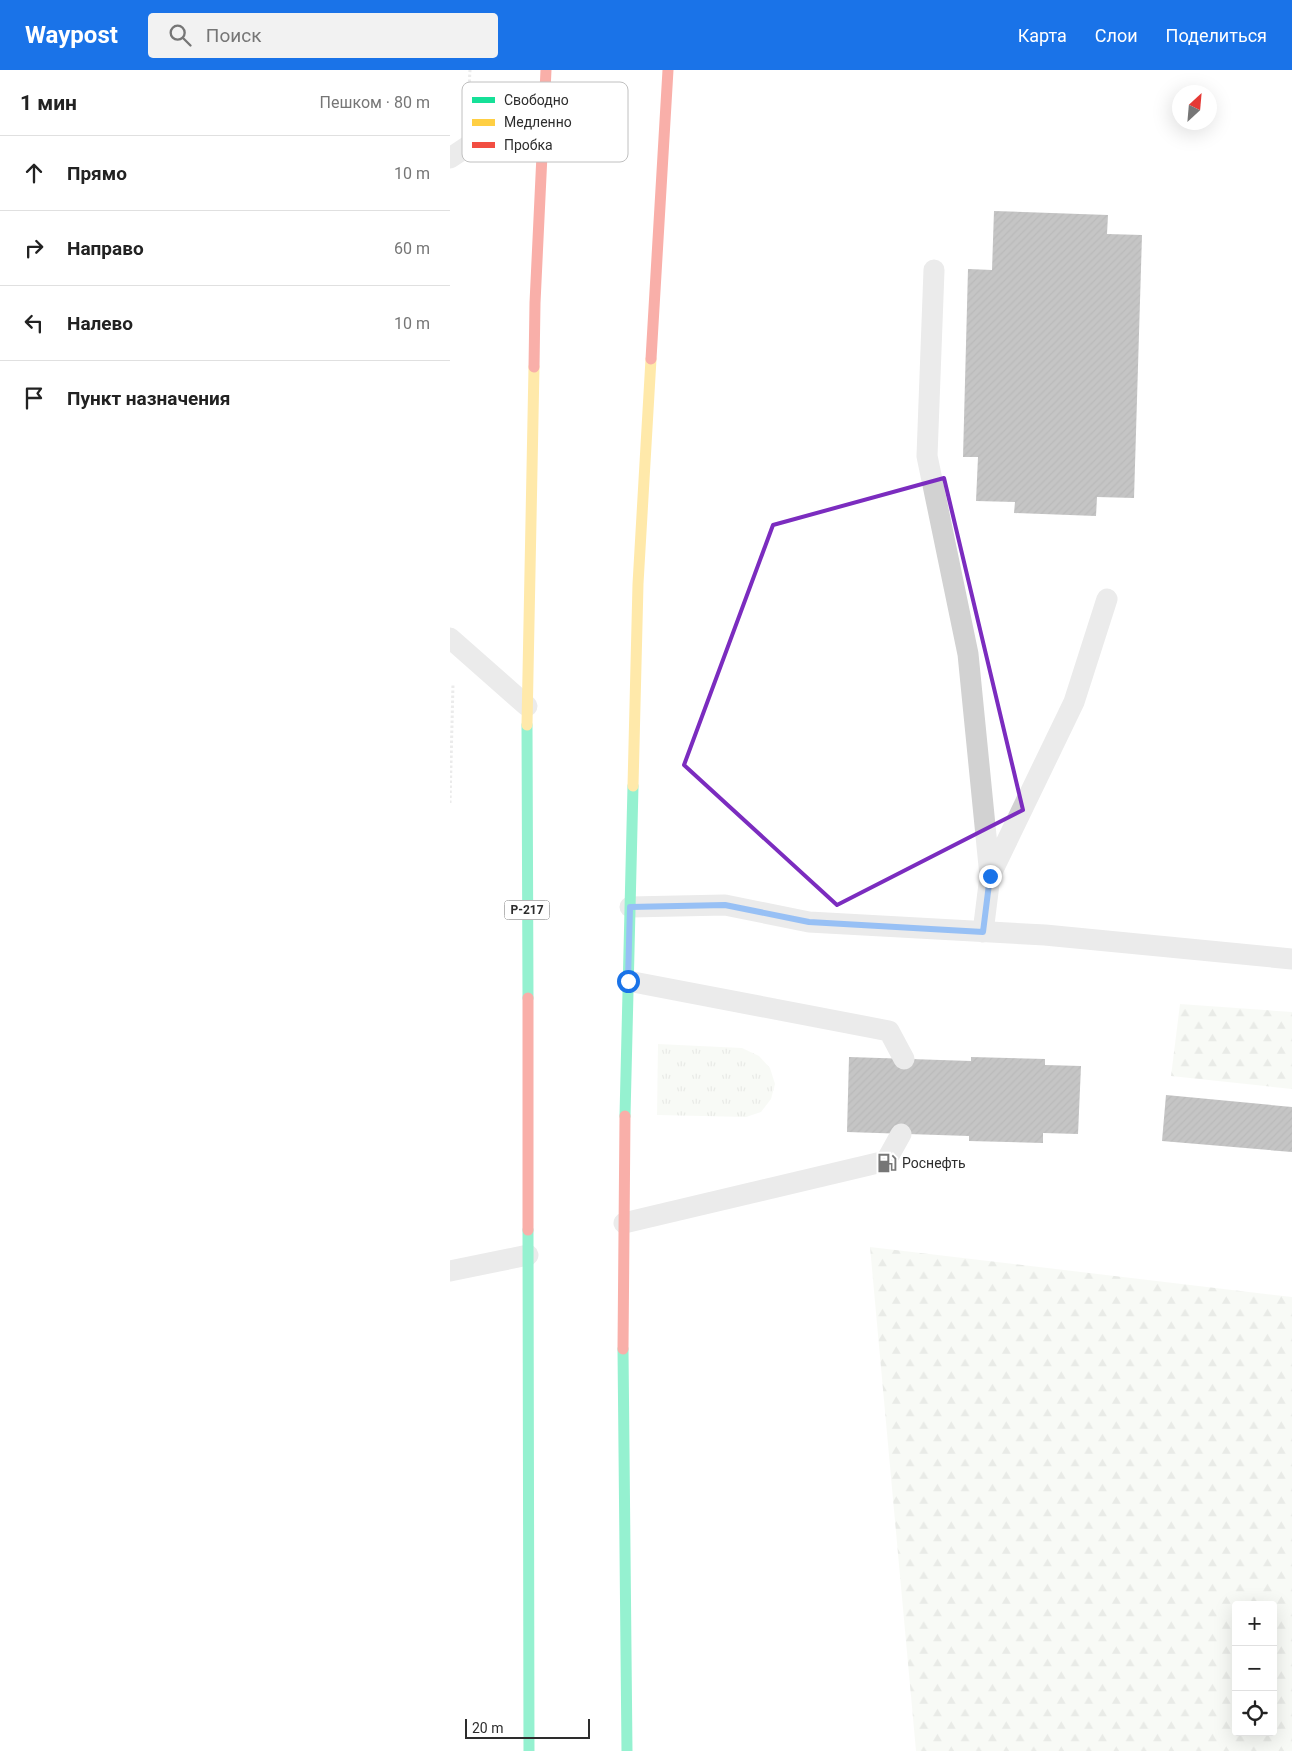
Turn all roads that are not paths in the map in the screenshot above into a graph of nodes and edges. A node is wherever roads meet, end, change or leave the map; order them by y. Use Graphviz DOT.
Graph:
graph roads {
  1 [pos="668,70"];
  2 [pos="462,150"];
  3 [pos="450,158"];
  4 [pos="542,162"];
  5 [pos="934,270"];
  6 [pos="1107,599"];
  7 [pos="452,639"];
  8 [pos="527,706"];
  9 [pos="990,876"];
  10 [pos="630,907"];
  11 [pos="983,932"];
  12 [pos="1292,959"];
  13 [pos="628,981"];
  14 [pos="904,1059"];
  15 [pos="901,1134"];
  16 [pos="624,1223"];
  17 [pos="528,1255"];
  18 [pos="450,1271"];
  19 [pos="529,1751"];
  20 [pos="628,1751"];
  1 -- 10 [label="main road"];
  2 -- 3 [label="lane"];
  4 -- 8 [label="main road, Р-217"];
  5 -- 9 [label="lane"];
  6 -- 9 [label="lane"];
  7 -- 8 [label="lane"];
  8 -- 17 [label="main road, Р-217"];
  9 -- 11 [label="lane"];
  10 -- 11 [label="lane"];
  10 -- 13 [label="main road"];
  11 -- 12 [label="lane"];
  13 -- 14 [label="lane"];
  13 -- 16 [label="main road"];
  15 -- 16 [label="lane"];
  16 -- 20 [label="main road"];
  17 -- 18 [label="lane"];
  17 -- 19 [label="main road, Р-217"];
}
